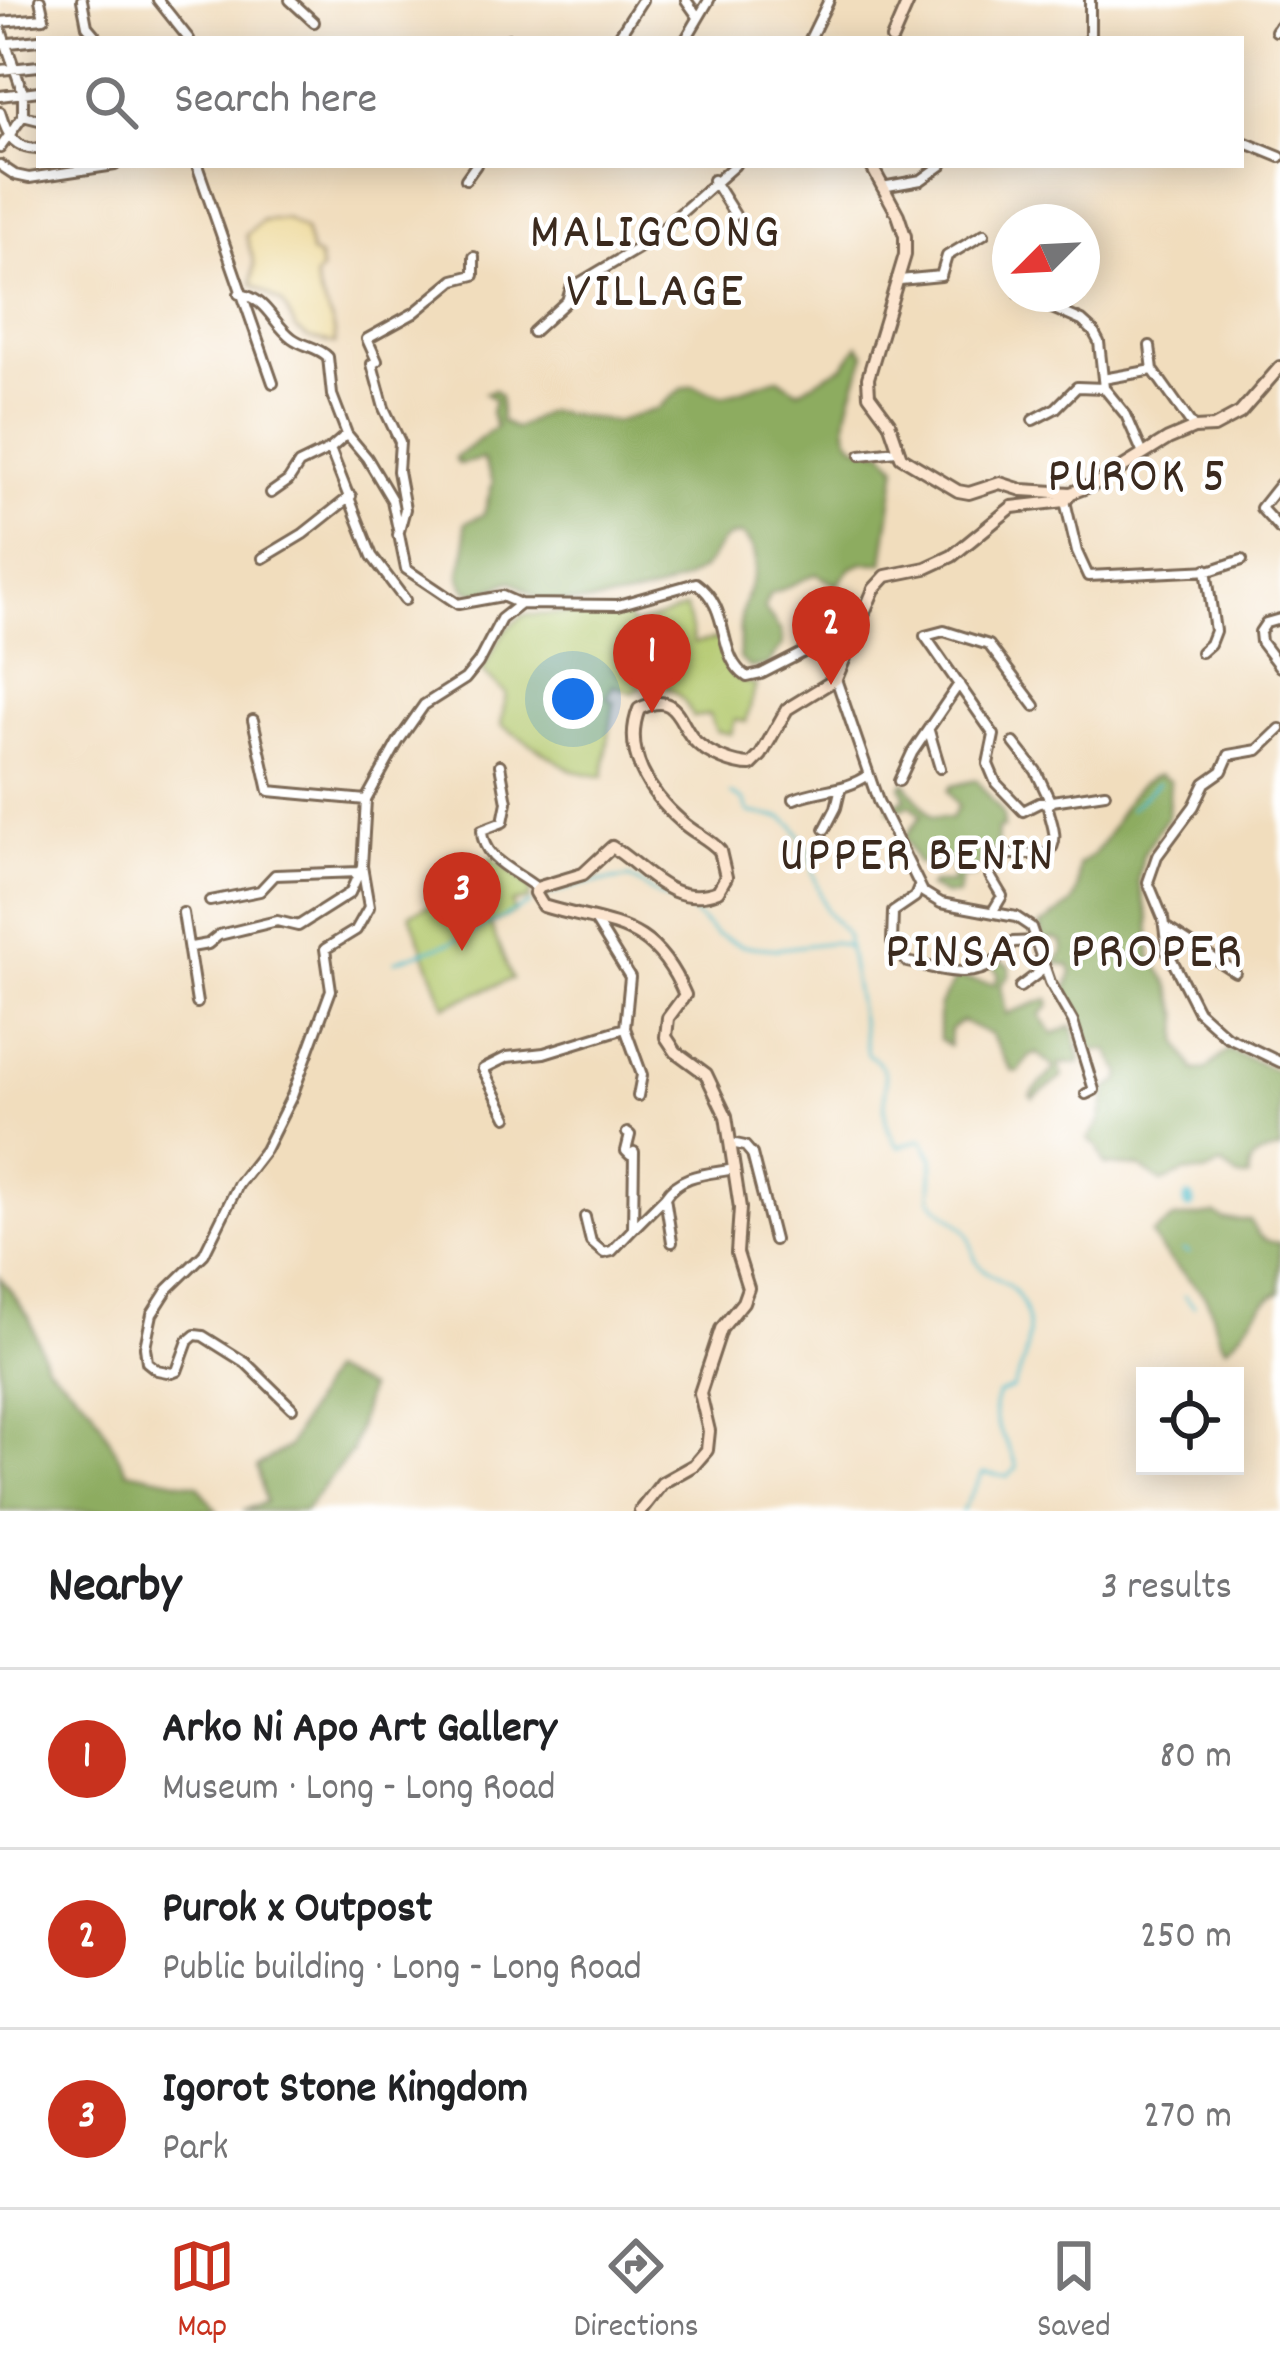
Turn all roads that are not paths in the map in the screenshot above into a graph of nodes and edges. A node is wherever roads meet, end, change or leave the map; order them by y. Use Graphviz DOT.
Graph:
graph roads {
  1 [pos="40,0"];
  2 [pos="82,0"];
  3 [pos="158,0"];
  4 [pos="290,0"];
  5 [pos="642,0"];
  6 [pos="686,0"];
  7 [pos="709,0"];
  8 [pos="829,0"];
  9 [pos="909,0"];
  10 [pos="1090,0"];
  11 [pos="699,18"];
  12 [pos="314,22"];
  13 [pos="0,25"];
  14 [pos="95,36"];
  15 [pos="187,36"];
  16 [pos="619,36"];
  17 [pos="688,36"];
  18 [pos="811,36"];
  19 [pos="893,36"];
  20 [pos="1090,36"];
  21 [pos="36,40"];
  22 [pos="3,44"];
  23 [pos="36,66"];
  24 [pos="15,69"];
  25 [pos="0,70"];
  26 [pos="36,91"];
  27 [pos="23,93"];
  28 [pos="0,96"];
  29 [pos="0,112"];
  30 [pos="23,116"];
  31 [pos="36,119"];
  32 [pos="8,137"];
  33 [pos="1244,142"];
  34 [pos="0,148"];
  35 [pos="36,149"];
  36 [pos="1280,157"];
  37 [pos="0,165"];
  38 [pos="95,168"];
  39 [pos="198,168"];
  40 [pos="474,168"];
  41 [pos="729,168"];
  42 [pos="872,168"];
  43 [pos="938,168"];
  44 [pos="716,175"];
  45 [pos="466,179"];
  46 [pos="880,188"];
  47 [pos="735,215"];
  48 [pos="984,234"];
  49 [pos="474,257"];
  50 [pos="900,280"];
  51 [pos="239,294"];
  52 [pos="1062,312"];
  53 [pos="533,332"];
  54 [pos="1150,346"];
  55 [pos="1280,367"];
  56 [pos="1153,370"];
  57 [pos="273,382"];
  58 [pos="1103,383"];
  59 [pos="1033,420"];
  60 [pos="1194,428"];
  61 [pos="346,434"];
  62 [pos="330,449"];
  63 [pos="896,451"];
  64 [pos="1143,454"];
  65 [pos="861,455"];
  66 [pos="1280,484"];
  67 [pos="271,493"];
  68 [pos="350,496"];
  69 [pos="1068,497"];
  70 [pos="1280,529"];
  71 [pos="398,536"];
  72 [pos="263,558"];
  73 [pos="1242,560"];
  74 [pos="1206,569"];
  75 [pos="405,600"];
  76 [pos="520,604"];
  77 [pos="1280,619"];
  78 [pos="859,624"];
  79 [pos="1201,652"];
  80 [pos="1280,667"];
  81 [pos="836,679"];
  82 [pos="959,684"];
  83 [pos="1035,706"];
  84 [pos="253,720"];
  85 [pos="1280,729"];
  86 [pos="928,730"];
  87 [pos="1014,743"];
  88 [pos="500,765"];
  89 [pos="940,768"];
  90 [pos="868,775"];
  91 [pos="898,782"];
  92 [pos="839,790"];
  93 [pos="1105,793"];
  94 [pos="366,800"];
  95 [pos="794,800"];
  96 [pos="1049,803"];
  97 [pos="825,829"];
  98 [pos="360,869"];
  99 [pos="919,886"];
  100 [pos="538,889"];
  101 [pos="210,901"];
  102 [pos="992,912"];
  103 [pos="183,913"];
  104 [pos="594,919"];
  105 [pos="1164,926"];
  106 [pos="1038,941"];
  107 [pos="190,947"];
  108 [pos="1045,968"];
  109 [pos="1235,972"];
  110 [pos="1020,987"];
  111 [pos="197,1003"];
  112 [pos="626,1028"];
  113 [pos="1280,1062"];
  114 [pos="1086,1094"];
  115 [pos="638,1096"];
  116 [pos="507,1117"];
  117 [pos="627,1133"];
  118 [pos="731,1143"];
  119 [pos="735,1169"];
  120 [pos="665,1197"];
  121 [pos="585,1217"];
  122 [pos="633,1229"];
  123 [pos="774,1240"];
  124 [pos="672,1242"];
  125 [pos="292,1408"];
  126 [pos="640,1511"];
  1 -- 13 [label="street"];
  2 -- 14 [label="street"];
  3 -- 15 [label="street"];
  4 -- 12 [label="street"];
  5 -- 16 [label="street"];
  6 -- 11 [label="street"];
  7 -- 11 [label="street"];
  8 -- 18 [label="street"];
  9 -- 19 [label="main road"];
  10 -- 20 [label="street"];
  11 -- 17 [label="street"];
  13 -- 22 [label="street"];
  21 -- 22 [label="street"];
  22 -- 24 [label="street"];
  23 -- 24 [label="street"];
  24 -- 25 [label="street"];
  24 -- 27 [label="street"];
  26 -- 27 [label="street"];
  27 -- 28 [label="street"];
  27 -- 30 [label="street"];
  29 -- 32 [label="street"];
  30 -- 31 [label="street"];
  30 -- 32 [label="street"];
  32 -- 34 [label="street"];
  32 -- 35 [label="street"];
  33 -- 36 [label="street"];
  37 -- 38 [label="street"];
  39 -- 51 [label="street"];
  40 -- 45 [label="street"];
  41 -- 44 [label="street"];
  42 -- 46 [label="main road"];
  43 -- 46 [label="street"];
  44 -- 47 [label="street"];
  44 -- 53 [label="street"];
  46 -- 50 [label="main road"];
  48 -- 50 [label="street"];
  49 -- 71 [label="street"];
  50 -- 63 [label="main road"];
  51 -- 57 [label="street"];
  51 -- 61 [label="street"];
  52 -- 58 [label="street"];
  54 -- 56 [label="street"];
  55 -- 60 [label="main road"];
  56 -- 58 [label="street"];
  56 -- 60 [label="street"];
  58 -- 59 [label="street"];
  58 -- 64 [label="street"];
  60 -- 64 [label="main road"];
  61 -- 62 [label="street"];
  61 -- 71 [label="street"];
  62 -- 67 [label="street"];
  62 -- 68 [label="street"];
  63 -- 65 [label="street"];
  63 -- 69 [label="main road"];
  64 -- 69 [label="main road"];
  66 -- 70 [label="street"];
  68 -- 72 [label="street"];
  68 -- 75 [label="street"];
  69 -- 74 [label="street"];
  69 -- 78 [label="main road"];
  71 -- 76 [label="street"];
  73 -- 74 [label="street"];
  74 -- 79 [label="street"];
  76 -- 78 [label="street"];
  76 -- 94 [label="street"];
  77 -- 80 [label="street"];
  78 -- 81 [label="main road"];
  81 -- 90 [label="street"];
  81 -- 100 [label="main road"];
  82 -- 83 [label="street"];
  82 -- 86 [label="street"];
  82 -- 96 [label="street"];
  84 -- 94 [label="street"];
  85 -- 105 [label="street"];
  86 -- 89 [label="street"];
  86 -- 91 [label="street"];
  87 -- 96 [label="street"];
  88 -- 100 [label="street"];
  90 -- 92 [label="street"];
  90 -- 99 [label="street"];
  92 -- 95 [label="street"];
  92 -- 97 [label="street"];
  93 -- 96 [label="street"];
  94 -- 98 [label="street"];
  96 -- 102 [label="street"];
  98 -- 101 [label="street"];
  98 -- 107 [label="street"];
  98 -- 125 [label="street"];
  99 -- 102 [label="street"];
  99 -- 106 [label="street"];
  100 -- 104 [label="main road"];
  102 -- 106 [label="street"];
  103 -- 107 [label="street"];
  104 -- 112 [label="street"];
  104 -- 118 [label="main road"];
  105 -- 109 [label="street"];
  105 -- 113 [label="street"];
  106 -- 108 [label="street"];
  107 -- 111 [label="street"];
  108 -- 110 [label="street"];
  108 -- 114 [label="street"];
  112 -- 115 [label="street"];
  112 -- 116 [label="street"];
  117 -- 122 [label="street"];
  118 -- 119 [label="main road"];
  118 -- 123 [label="street"];
  119 -- 120 [label="street"];
  119 -- 126 [label="main road"];
  120 -- 122 [label="street"];
  120 -- 124 [label="street"];
  121 -- 122 [label="street"];
}
